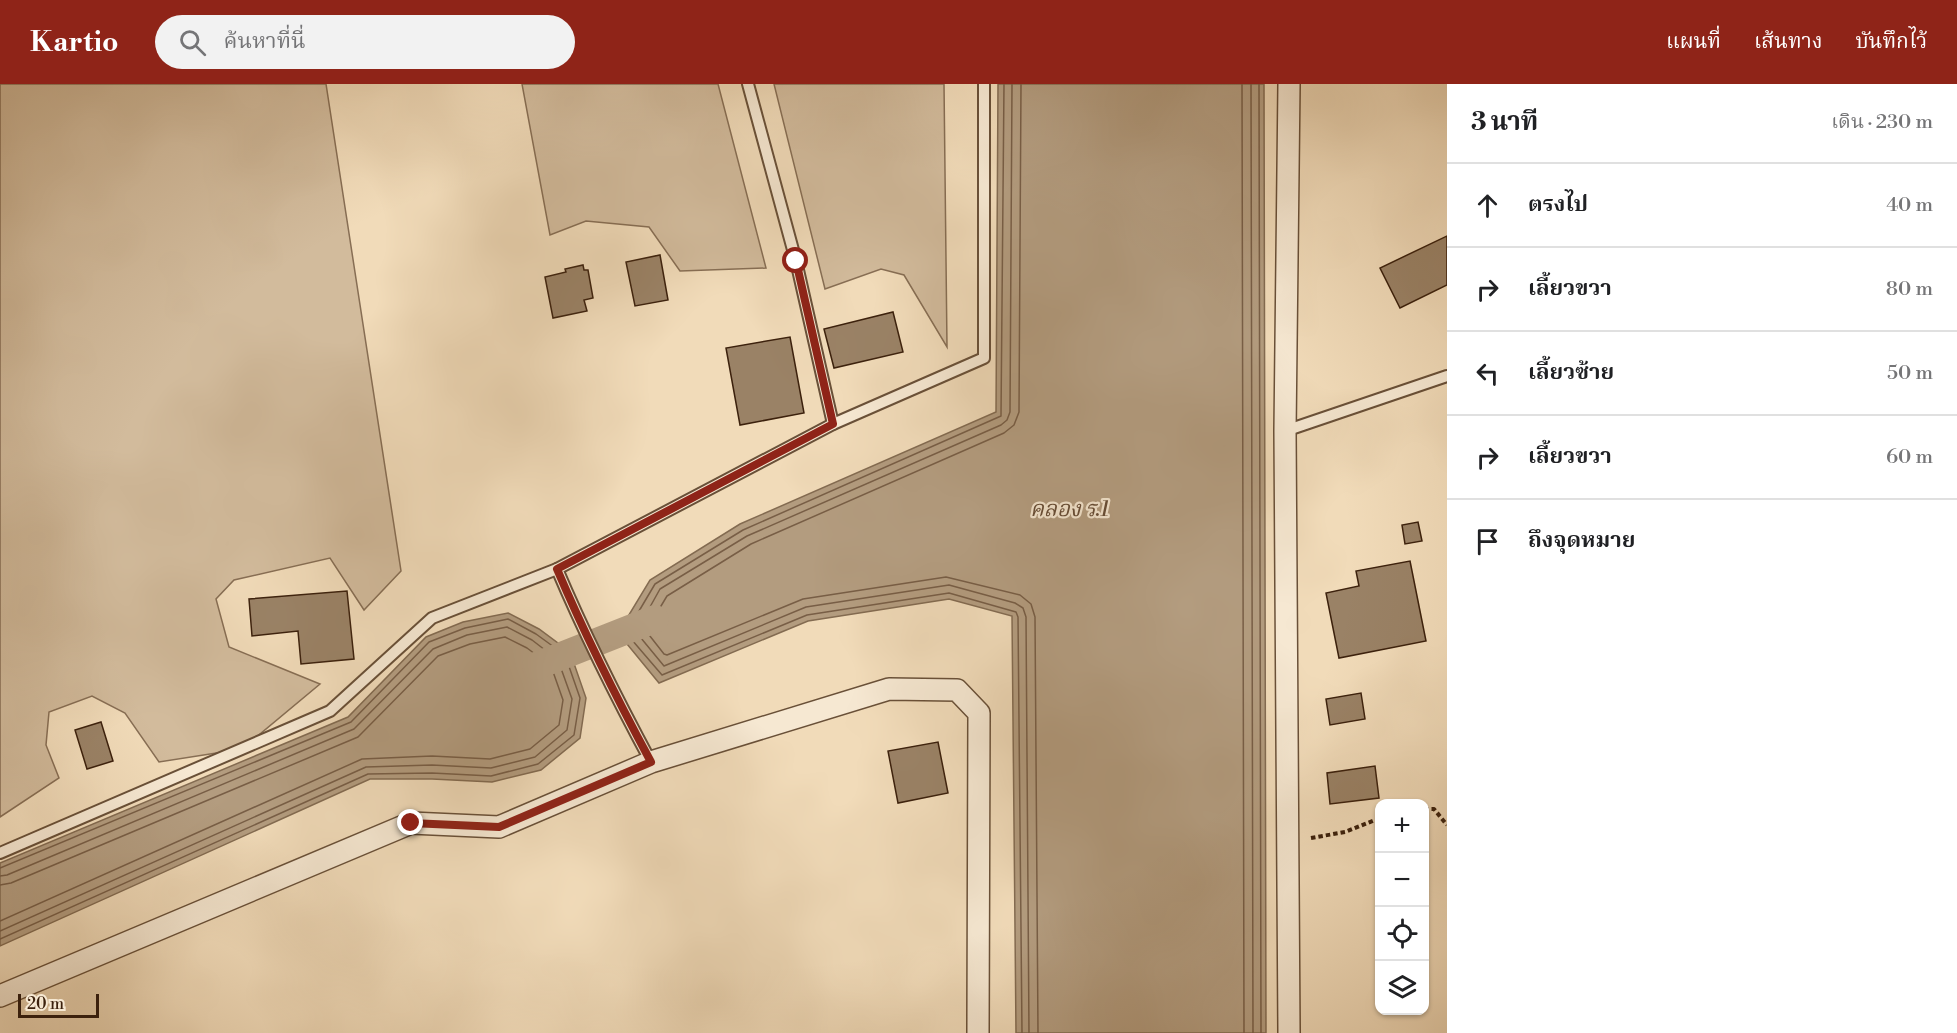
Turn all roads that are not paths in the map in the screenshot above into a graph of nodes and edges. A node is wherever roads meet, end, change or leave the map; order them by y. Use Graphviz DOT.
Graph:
graph roads {
  1 [pos="748,84"];
  2 [pos="984,84"];
  3 [pos="1288,84"];
  4 [pos="1447,376"];
  5 [pos="833,424"];
  6 [pos="1285,431"];
  7 [pos="557,569"];
  8 [pos="651,762"];
  9 [pos="0,853"];
  10 [pos="0,996"];
  11 [pos="978,1033"];
  12 [pos="1289,1033"];
  1 -- 5 [label="lane"];
  2 -- 5 [label="lane"];
  3 -- 6 [label="street"];
  4 -- 6 [label="lane"];
  5 -- 7 [label="lane"];
  6 -- 12 [label="street"];
  7 -- 8 [label="lane"];
  7 -- 9 [label="lane"];
  8 -- 10 [label="street"];
  8 -- 11 [label="street"];
}
